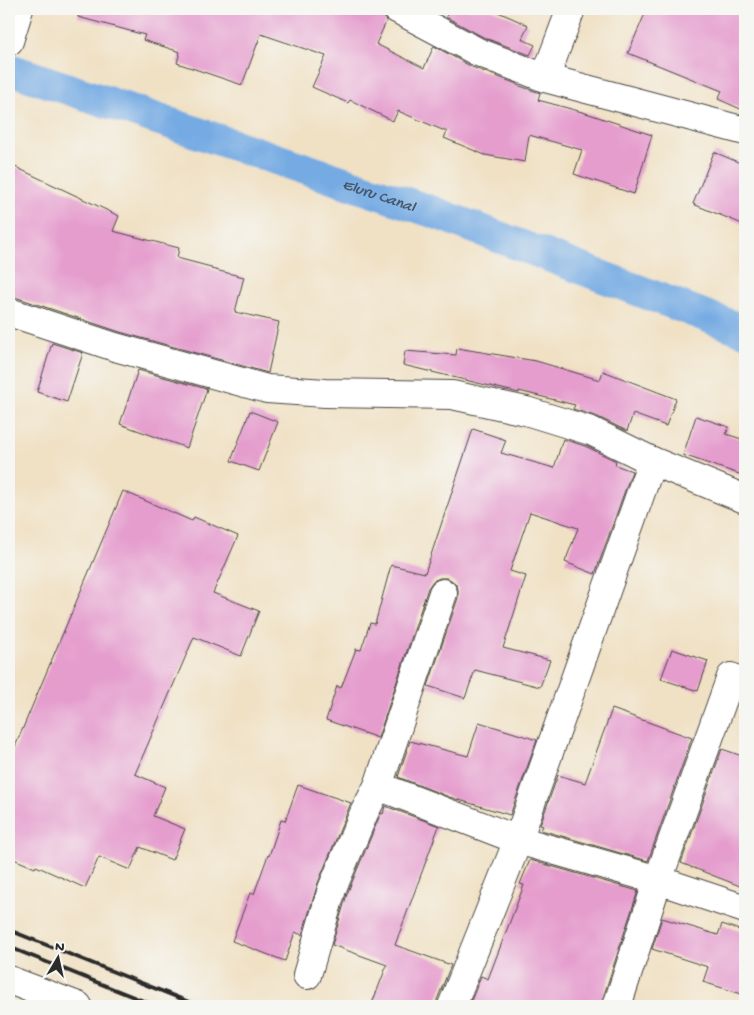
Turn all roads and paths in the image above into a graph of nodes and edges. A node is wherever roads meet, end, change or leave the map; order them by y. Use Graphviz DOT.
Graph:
graph roads {
  1 [pos="18,9"];
  2 [pos="397,9"];
  3 [pos="570,9"];
  4 [pos="9,34"];
  5 [pos="9,41"];
  6 [pos="545,78"];
  7 [pos="745,131"];
  8 [pos="9,312"];
  9 [pos="652,461"];
  10 [pos="745,499"];
  11 [pos="443,593"];
  12 [pos="731,677"];
  13 [pos="378,786"];
  14 [pos="518,840"];
  15 [pos="658,880"];
  16 [pos="745,909"];
  17 [pos="308,975"];
  18 [pos="9,980"];
  19 [pos="78,1006"];
  20 [pos="452,1006"];
  21 [pos="617,1006"];
  1 -- 4 [label="street"];
  1 -- 5 [label="street"];
  2 -- 6 [label="street"];
  3 -- 6 [label="street"];
  6 -- 7 [label="street"];
  8 -- 9 [label="street"];
  9 -- 10 [label="street"];
  9 -- 14 [label="street"];
  11 -- 13 [label="street"];
  12 -- 15 [label="street"];
  13 -- 14 [label="street"];
  13 -- 17 [label="street"];
  14 -- 15 [label="street"];
  14 -- 20 [label="street"];
  15 -- 16 [label="street"];
  15 -- 21 [label="street"];
  18 -- 19 [label="street"];
}
